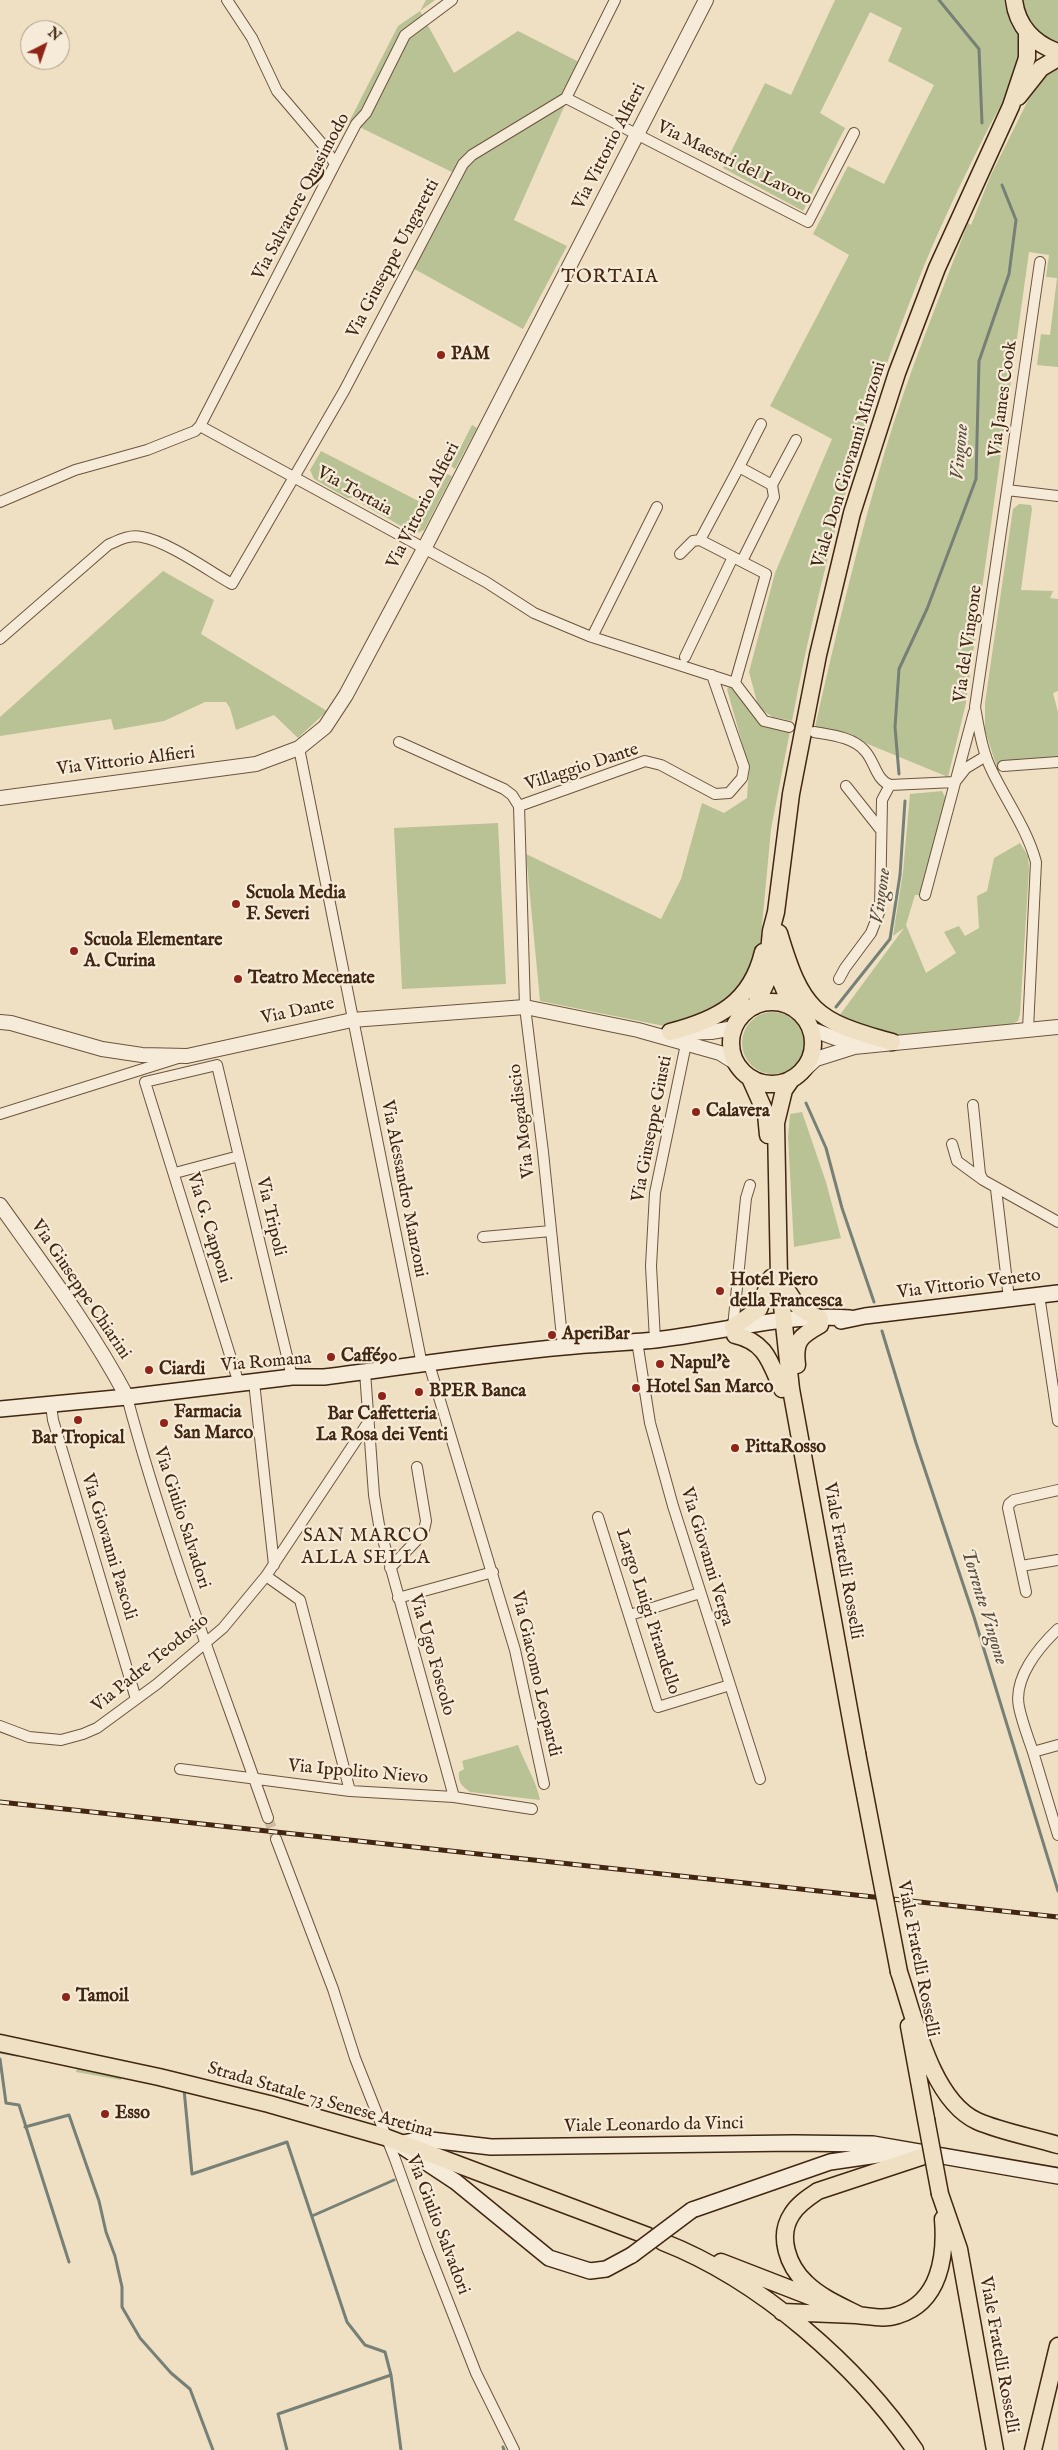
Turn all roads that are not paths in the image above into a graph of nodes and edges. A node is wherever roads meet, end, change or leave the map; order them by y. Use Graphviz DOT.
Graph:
graph roads {
  1 [pos="227,0"];
  2 [pos="452,0"];
  3 [pos="615,0"];
  4 [pos="706,0"];
  5 [pos="1014,0"];
  6 [pos="1027,33"];
  7 [pos="1058,52"];
  8 [pos="1058,58"];
  9 [pos="566,98"];
  10 [pos="1011,106"];
  11 [pos="854,133"];
  12 [pos="638,134"];
  13 [pos="335,164"];
  14 [pos="1040,262"];
  15 [pos="761,424"];
  16 [pos="200,426"];
  17 [pos="796,440"];
  18 [pos="739,467"];
  19 [pos="295,478"];
  20 [pos="772,485"];
  21 [pos="1007,490"];
  22 [pos="1058,496"];
  23 [pos="0,502"];
  24 [pos="657,507"];
  25 [pos="700,540"];
  26 [pos="424,549"];
  27 [pos="680,554"];
  28 [pos="737,559"];
  29 [pos="592,637"];
  30 [pos="0,639"];
  31 [pos="685,657"];
  32 [pos="712,675"];
  33 [pos="735,683"];
  34 [pos="975,707"];
  35 [pos="789,727"];
  36 [pos="814,732"];
  37 [pos="399,742"];
  38 [pos="299,748"];
  39 [pos="986,756"];
  40 [pos="1058,762"];
  41 [pos="1003,766"];
  42 [pos="955,782"];
  43 [pos="890,785"];
  44 [pos="846,786"];
  45 [pos="0,798"];
  46 [pos="519,806"];
  47 [pos="880,829"];
  48 [pos="925,895"];
  49 [pos="775,932"];
  50 [pos="839,979"];
  51 [pos="755,1006"];
  52 [pos="525,1007"];
  53 [pos="792,1008"];
  54 [pos="352,1020"];
  55 [pos="0,1022"];
  56 [pos="1058,1027"];
  57 [pos="734,1028"];
  58 [pos="811,1029"];
  59 [pos="1028,1029"];
  60 [pos="638,1030"];
  61 [pos="670,1032"];
  62 [pos="892,1042"];
  63 [pos="686,1044"];
  64 [pos="187,1056"];
  65 [pos="736,1063"];
  66 [pos="796,1076"];
  67 [pos="750,1078"];
  68 [pos="145,1082"];
  69 [pos="973,1105"];
  70 [pos="0,1114"];
  71 [pos="952,1144"];
  72 [pos="239,1156"];
  73 [pos="175,1173"];
  74 [pos="983,1180"];
  75 [pos="750,1185"];
  76 [pos="996,1189"];
  77 [pos="0,1205"];
  78 [pos="1058,1222"];
  79 [pos="551,1231"];
  80 [pos="483,1237"];
  81 [pos="775,1278"];
  82 [pos="1058,1293"];
  83 [pos="1039,1295"];
  84 [pos="1009,1299"];
  85 [pos="858,1317"];
  86 [pos="820,1322"];
  87 [pos="780,1326"];
  88 [pos="734,1331"];
  89 [pos="655,1340"];
  90 [pos="637,1341"];
  91 [pos="563,1347"];
  92 [pos="1054,1363"];
  93 [pos="426,1364"];
  94 [pos="365,1372"];
  95 [pos="292,1377"];
  96 [pos="254,1382"];
  97 [pos="239,1384"];
  98 [pos="782,1389"];
  99 [pos="127,1397"];
  100 [pos="51,1405"];
  101 [pos="0,1408"];
  102 [pos="369,1421"];
  103 [pos="1058,1422"];
  104 [pos="801,1447"];
  105 [pos="417,1467"];
  106 [pos="806,1473"];
  107 [pos="1058,1490"];
  108 [pos="598,1517"];
  109 [pos="1058,1560"];
  110 [pos="274,1565"];
  111 [pos="1021,1566"];
  112 [pos="390,1568"];
  113 [pos="493,1572"];
  114 [pos="266,1576"];
  115 [pos="1026,1592"];
  116 [pos="700,1594"];
  117 [pos="398,1598"];
  118 [pos="630,1615"];
  119 [pos="1058,1629"];
  120 [pos="205,1642"];
  121 [pos="730,1685"];
  122 [pos="136,1699"];
  123 [pos="0,1726"];
  124 [pos="1058,1744"];
  125 [pos="1033,1752"];
  126 [pos="180,1769"];
  127 [pos="760,1779"];
  128 [pos="255,1780"];
  129 [pos="544,1784"];
  130 [pos="350,1791"];
  131 [pos="454,1797"];
  132 [pos="532,1809"];
  133 [pos="268,1818"];
  134 [pos="1058,1835"];
  135 [pos="276,1839"];
  136 [pos="899,1972"];
  137 [pos="0,2043"];
  138 [pos="393,2139"];
  139 [pos="1058,2145"];
  140 [pos="907,2149"];
  141 [pos="930,2154"];
  142 [pos="1058,2176"];
  143 [pos="940,2194"];
  144 [pos="648,2236"];
  145 [pos="663,2242"];
  146 [pos="683,2250"];
  147 [pos="798,2293"];
  148 [pos="782,2312"];
  149 [pos="859,2315"];
  150 [pos="1058,2346"];
  151 [pos="514,2450"];
  152 [pos="915,2450"];
  153 [pos="995,2450"];
  154 [pos="1033,2450"];
  1 -- 13 [label="street"];
  2 -- 13 [label="street, Via Salvatore Quasimodo"];
  3 -- 9 [label="street"];
  4 -- 12 [label="street, Via Vittorio Alfieri"];
  5 -- 6 [label="main road"];
  6 -- 7 [label="main road"];
  6 -- 10 [label="main road, Viale Don Giovanni Minzoni"];
  8 -- 10 [label="main road, Viale Don Giovanni Minzoni"];
  9 -- 12 [label="street"];
  9 -- 19 [label="street, Via Giuseppe Ungaretti"];
  10 -- 49 [label="main road, Viale Don Giovanni Minzoni"];
  11 -- 12 [label="street, Via Maestri del Lavoro"];
  12 -- 26 [label="street, Via Vittorio Alfieri"];
  13 -- 16 [label="street, Via Salvatore Quasimodo"];
  14 -- 21 [label="street, Via James Cook"];
  15 -- 18 [label="street"];
  16 -- 19 [label="street, Via Tortaia"];
  16 -- 23 [label="street"];
  17 -- 20 [label="street"];
  18 -- 20 [label="street"];
  18 -- 25 [label="street"];
  19 -- 26 [label="street, Via Tortaia"];
  19 -- 30 [label="street, Via Giuseppe Ungaretti"];
  20 -- 28 [label="street"];
  21 -- 22 [label="street"];
  21 -- 34 [label="street, Via del Vingone"];
  24 -- 29 [label="street"];
  25 -- 27 [label="street"];
  25 -- 28 [label="street"];
  26 -- 29 [label="street, Via Tortaia"];
  26 -- 38 [label="street, Via Vittorio Alfieri"];
  28 -- 31 [label="street"];
  28 -- 33 [label="street"];
  29 -- 32 [label="street, Via Tortaia"];
  32 -- 33 [label="street, Via Tortaia"];
  32 -- 46 [label="street, Villaggio Dante"];
  33 -- 35 [label="street"];
  34 -- 39 [label="street, Via del Vingone"];
  34 -- 42 [label="street"];
  36 -- 43 [label="street"];
  37 -- 46 [label="street, Villaggio Dante"];
  38 -- 45 [label="street, Via Vittorio Alfieri"];
  38 -- 54 [label="street, Via Alessandro Manzoni"];
  39 -- 42 [label="street"];
  39 -- 59 [label="street, Via del Vingone"];
  40 -- 41 [label="street"];
  42 -- 43 [label="street"];
  42 -- 48 [label="street"];
  43 -- 47 [label="street"];
  44 -- 47 [label="street"];
  46 -- 52 [label="street, Villaggio Dante"];
  47 -- 50 [label="street"];
  49 -- 51 [label="main road, Viale Don Giovanni Minzoni"];
  49 -- 53 [label="main road, Viale Don Giovanni Minzoni"];
  49 -- 61 [label="main road"];
  49 -- 62 [label="main road"];
  51 -- 53 [label="main road"];
  51 -- 57 [label="main road"];
  52 -- 54 [label="street, Via Dante"];
  52 -- 60 [label="street, Via Dante"];
  52 -- 79 [label="street, Via Mogadiscio"];
  53 -- 58 [label="main road"];
  54 -- 64 [label="street, Via Dante"];
  54 -- 93 [label="street, Via Alessandro Manzoni"];
  55 -- 64 [label="street, Via Dante"];
  56 -- 59 [label="street"];
  57 -- 61 [label="street, Via Dante"];
  57 -- 65 [label="main road"];
  58 -- 62 [label="street"];
  58 -- 66 [label="main road"];
  59 -- 62 [label="street"];
  60 -- 61 [label="street, Via Dante"];
  60 -- 63 [label="street, Via Dante"];
  62 -- 66 [label="street"];
  63 -- 65 [label="street, Via Dante"];
  63 -- 89 [label="street, Via Giuseppe Giusti"];
  64 -- 70 [label="street"];
  65 -- 67 [label="main road"];
  66 -- 67 [label="main road"];
  66 -- 81 [label="main road, Viale Fratelli Rosselli"];
  67 -- 81 [label="main road, Viale Fratelli Rosselli"];
  68 -- 72 [label="street, Via Tripoli"];
  68 -- 73 [label="street, Via G. Capponi"];
  69 -- 74 [label="street"];
  71 -- 74 [label="street"];
  72 -- 73 [label="street"];
  72 -- 95 [label="street, Via Tripoli"];
  73 -- 97 [label="street, Via G. Capponi"];
  74 -- 76 [label="street"];
  75 -- 88 [label="street"];
  76 -- 78 [label="street"];
  76 -- 84 [label="street"];
  77 -- 99 [label="street, Via Giuseppe Chiarini"];
  79 -- 80 [label="street"];
  79 -- 91 [label="street, Via Mogadiscio"];
  81 -- 86 [label="main road"];
  81 -- 87 [label="main road, Viale Fratelli Rosselli"];
  81 -- 88 [label="main road"];
  82 -- 83 [label="main road, Via Vittorio Veneto"];
  83 -- 84 [label="main road, Via Vittorio Veneto"];
  83 -- 92 [label="street"];
  84 -- 85 [label="main road, Via Vittorio Veneto"];
  85 -- 86 [label="main road, Via Romana"];
  86 -- 87 [label="main road, Via Romana"];
  86 -- 104 [label="main road"];
  87 -- 88 [label="main road, Via Romana"];
  87 -- 98 [label="main road, Viale Fratelli Rosselli"];
  87 -- 104 [label="main road, Viale Fratelli Rosselli"];
  88 -- 89 [label="main road, Via Romana"];
  88 -- 98 [label="main road"];
  89 -- 90 [label="main road, Via Romana"];
  90 -- 91 [label="main road, Via Romana"];
  90 -- 116 [label="street, Via Giovanni Verga"];
  91 -- 93 [label="main road, Via Romana"];
  92 -- 103 [label="street"];
  93 -- 94 [label="main road, Via Romana"];
  93 -- 113 [label="street, Via Giacomo Leopardi"];
  94 -- 95 [label="main road, Via Romana"];
  94 -- 102 [label="street, Via Ugo Foscolo"];
  95 -- 96 [label="main road, Via Romana"];
  96 -- 97 [label="main road, Via Romana"];
  96 -- 110 [label="street"];
  97 -- 99 [label="main road, Via Romana"];
  98 -- 106 [label="main road, Viale Fratelli Rosselli"];
  99 -- 100 [label="main road, Via Romana"];
  99 -- 120 [label="street, Via Giulio Salvadori"];
  100 -- 101 [label="main road, Via Romana"];
  100 -- 122 [label="street, Via Giovanni Pascoli"];
  102 -- 110 [label="street, Via Padre Teodosio"];
  102 -- 112 [label="street, Via Ugo Foscolo"];
  104 -- 106 [label="main road, Viale Fratelli Rosselli"];
  105 -- 112 [label="street"];
  106 -- 136 [label="main road, Viale Fratelli Rosselli, bridge"];
  107 -- 111 [label="street"];
  108 -- 118 [label="street, Largo Luigi Pirandello"];
  109 -- 111 [label="street"];
  110 -- 114 [label="street, Via Padre Teodosio"];
  111 -- 115 [label="street"];
  112 -- 117 [label="street, Via Ugo Foscolo"];
  113 -- 117 [label="street, Via Giacomo Leopardi"];
  113 -- 129 [label="street, Via Giacomo Leopardi"];
  114 -- 120 [label="street, Via Padre Teodosio"];
  114 -- 130 [label="street"];
  116 -- 118 [label="street"];
  116 -- 121 [label="street, Via Giovanni Verga"];
  117 -- 131 [label="street, Via Ugo Foscolo"];
  118 -- 121 [label="street, Largo Luigi Pirandello"];
  119 -- 125 [label="street"];
  120 -- 122 [label="street, Via Padre Teodosio"];
  120 -- 128 [label="street, Via Giulio Salvadori"];
  121 -- 127 [label="street, Via Giovanni Verga"];
  122 -- 123 [label="street, Via Padre Teodosio"];
  124 -- 125 [label="street"];
  125 -- 134 [label="street"];
  126 -- 128 [label="street, Via Ippolito Nievo"];
  128 -- 130 [label="street, Via Ippolito Nievo"];
  128 -- 133 [label="street, Via Giulio Salvadori"];
  130 -- 131 [label="street, Via Ippolito Nievo"];
  131 -- 132 [label="street, Via Ippolito Nievo"];
  135 -- 138 [label="street, Via Giulio Salvadori"];
  136 -- 139 [label="main road"];
  136 -- 143 [label="main road, Viale Fratelli Rosselli, bridge"];
  137 -- 138 [label="main road, Strada Statale 73 Senese Aretina"];
  138 -- 140 [label="main road, Viale Leonardo da Vinci"];
  138 -- 140 [label="main road, Viale Leonardo da Vinci, bridge"];
  138 -- 144 [label="main road, Strada Statale 73 Senese Aretina"];
  138 -- 151 [label="street, Via Giulio Salvadori"];
  140 -- 141 [label="main road, Viale Leonardo da Vinci"];
  141 -- 142 [label="main road, Viale Leonardo da Vinci"];
  141 -- 149 [label="main road"];
  143 -- 149 [label="main road"];
  143 -- 153 [label="main road, Viale Fratelli Rosselli"];
  145 -- 146 [label="main road"];
  146 -- 147 [label="main road"];
  146 -- 148 [label="main road"];
  147 -- 148 [label="main road"];
  147 -- 149 [label="main road"];
  148 -- 149 [label="main road"];
  148 -- 152 [label="main road"];
  150 -- 154 [label="main road"];
}
